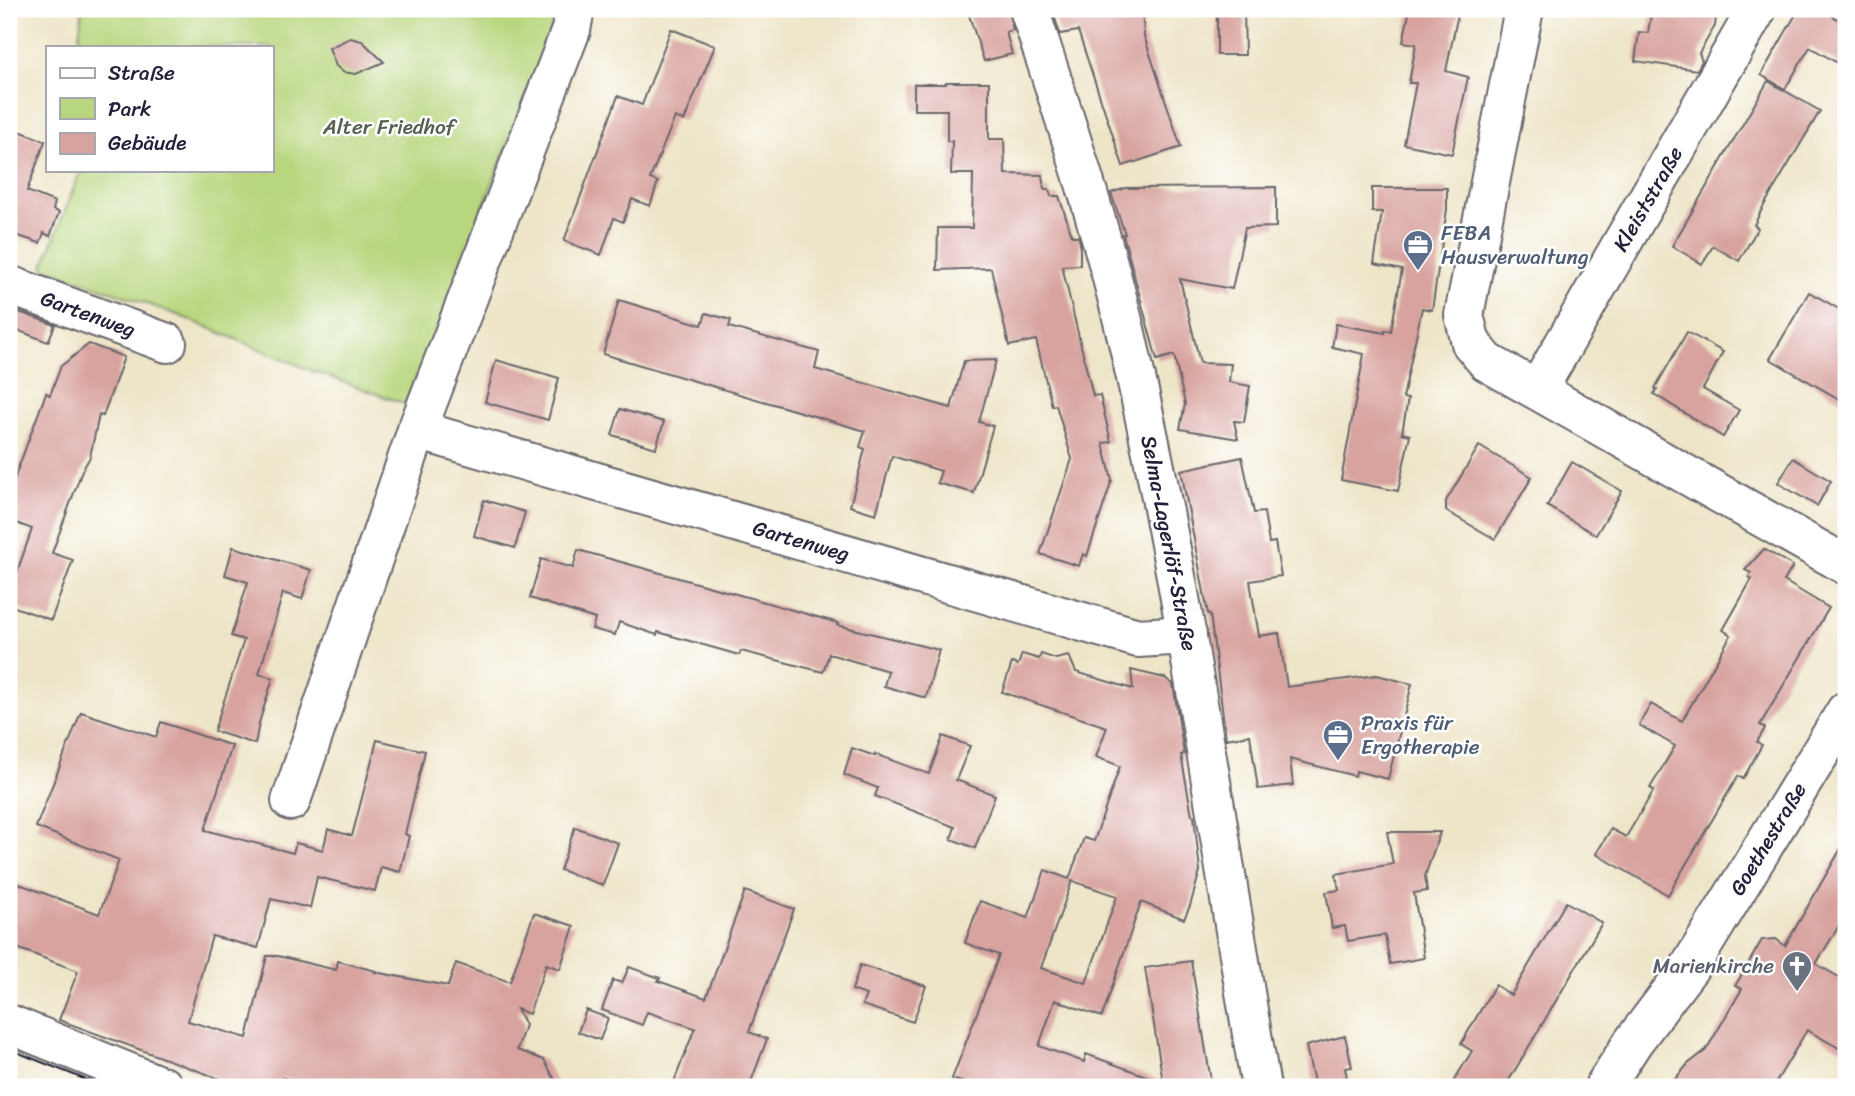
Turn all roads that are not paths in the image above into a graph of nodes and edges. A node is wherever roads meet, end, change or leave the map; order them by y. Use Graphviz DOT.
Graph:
graph roads {
  1 [pos="575,9"];
  2 [pos="1029,9"];
  3 [pos="1524,9"];
  4 [pos="1757,9"];
  5 [pos="9,285"];
  6 [pos="167,343"];
  7 [pos="1538,389"];
  8 [pos="417,430"];
  9 [pos="1846,565"];
  10 [pos="1187,635"];
  11 [pos="1846,711"];
  12 [pos="291,801"];
  13 [pos="1689,968"];
  14 [pos="9,1024"];
  15 [pos="164,1087"];
  16 [pos="1261,1087"];
  17 [pos="1604,1087"];
  18 [pos="1635,1087"];
  1 -- 8 [label="street"];
  2 -- 10 [label="street, Selma-Lagerlöf-Straße"];
  3 -- 7 [label="street"];
  4 -- 7 [label="street, Kleiststraße"];
  5 -- 6 [label="street, Gartenweg"];
  7 -- 9 [label="street"];
  8 -- 10 [label="street, Gartenweg"];
  8 -- 12 [label="street"];
  10 -- 16 [label="street, Selma-Lagerlöf-Straße"];
  11 -- 13 [label="street, Goethestraße"];
  13 -- 17 [label="street, Goethestraße"];
  13 -- 18 [label="street, Goethestraße"];
  14 -- 15 [label="street"];
}
